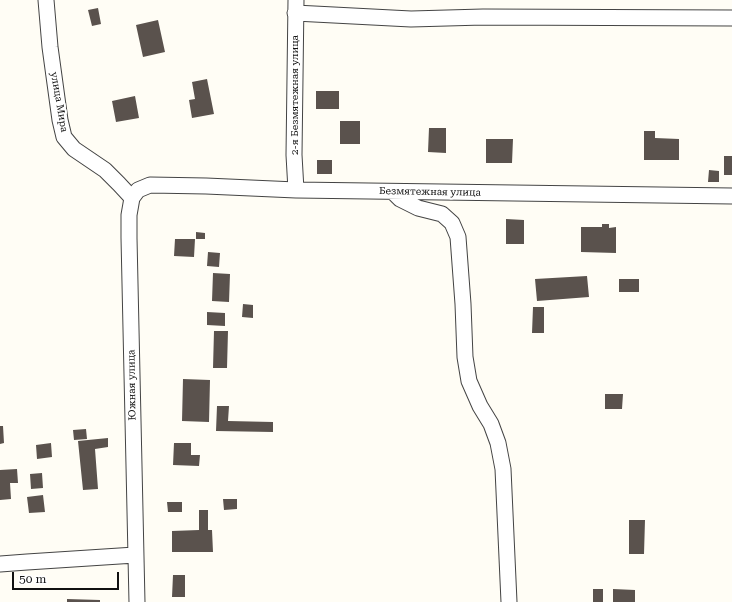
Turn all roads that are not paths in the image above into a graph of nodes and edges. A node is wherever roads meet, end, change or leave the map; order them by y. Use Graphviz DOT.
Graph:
graph roads {
  1 [pos="46,0"];
  2 [pos="296,7"];
  3 [pos="732,18"];
  4 [pos="296,190"];
  5 [pos="393,192"];
  6 [pos="732,196"];
  7 [pos="132,198"];
  8 [pos="135,555"];
  9 [pos="0,564"];
  10 [pos="136,602"];
  11 [pos="509,602"];
  1 -- 7 [label="street, улица Мира"];
  2 -- 3 [label="street"];
  2 -- 4 [label="street, 2-я Безмятежная улица"];
  4 -- 5 [label="street, Безмятежная улица"];
  4 -- 7 [label="street, Безмятежная улица"];
  5 -- 6 [label="street, Безмятежная улица"];
  5 -- 11 [label="street"];
  7 -- 8 [label="street, Южная улица"];
  8 -- 9 [label="street"];
  8 -- 10 [label="street, Южная улица"];
}
